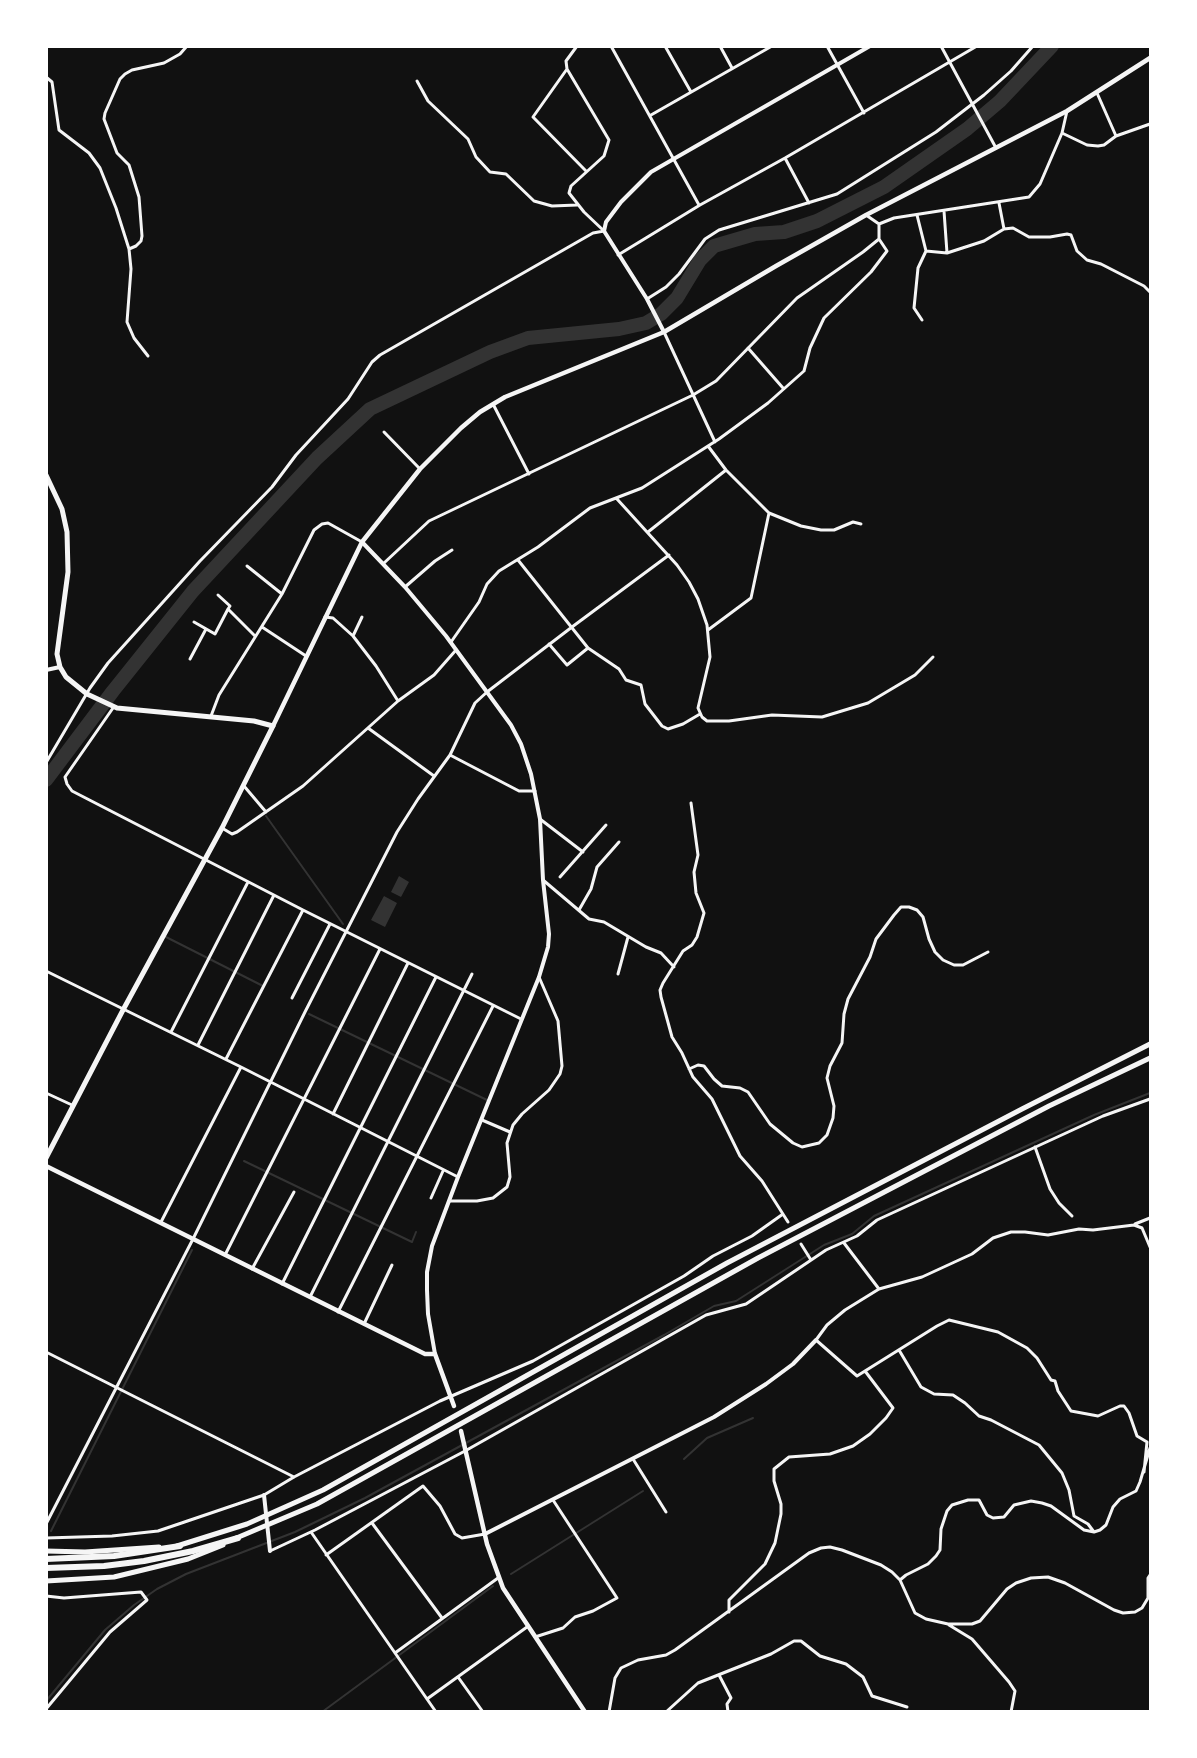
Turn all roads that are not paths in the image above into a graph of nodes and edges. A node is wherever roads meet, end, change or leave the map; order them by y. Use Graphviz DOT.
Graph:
graph roads {
  1 [pos="187,46"];
  2 [pos="577,46"];
  3 [pos="611,46"];
  4 [pos="665,46"];
  5 [pos="720,46"];
  6 [pos="772,46"];
  7 [pos="827,46"];
  8 [pos="870,46"];
  9 [pos="941,46"];
  10 [pos="977,46"];
  11 [pos="1033,46"];
  12 [pos="1150,58"];
  13 [pos="950,62"];
  14 [pos="837,65"];
  15 [pos="567,69"];
  16 [pos="733,69"];
  17 [pos="46,77"];
  18 [pos="417,81"];
  19 [pos="691,92"];
  20 [pos="1097,93"];
  21 [pos="973,103"];
  22 [pos="1067,111"];
  23 [pos="864,113"];
  24 [pos="651,116"];
  25 [pos="1150,124"];
  26 [pos="1062,134"];
  27 [pos="1116,136"];
  28 [pos="996,148"];
  29 [pos="674,159"];
  30 [pos="784,159"];
  31 [pos="586,171"];
  32 [pos="809,203"];
  33 [pos="999,203"];
  34 [pos="577,205"];
  35 [pos="700,205"];
  36 [pos="944,211"];
  37 [pos="917,215"];
  38 [pos="866,216"];
  39 [pos="879,224"];
  40 [pos="1004,229"];
  41 [pos="604,231"];
  42 [pos="879,238"];
  43 [pos="129,249"];
  44 [pos="926,251"];
  45 [pos="947,253"];
  46 [pos="618,255"];
  47 [pos="1150,292"];
  48 [pos="647,299"];
  49 [pos="922,321"];
  50 [pos="664,332"];
  51 [pos="748,348"];
  52 [pos="148,356"];
  53 [pos="783,388"];
  54 [pos="693,395"];
  55 [pos="493,404"];
  56 [pos="384,432"];
  57 [pos="715,442"];
  58 [pos="708,446"];
  59 [pos="420,469"];
  60 [pos="726,470"];
  61 [pos="529,474"];
  62 [pos="46,475"];
  63 [pos="617,499"];
  64 [pos="769,513"];
  65 [pos="861,524"];
  66 [pos="648,532"];
  67 [pos="362,542"];
  68 [pos="452,550"];
  69 [pos="669,555"];
  70 [pos="518,560"];
  71 [pos="384,563"];
  72 [pos="247,566"];
  73 [pos="405,587"];
  74 [pos="282,594"];
  75 [pos="218,595"];
  76 [pos="228,609"];
  77 [pos="325,617"];
  78 [pos="362,617"];
  79 [pos="194,622"];
  80 [pos="262,627"];
  81 [pos="572,627"];
  82 [pos="206,629"];
  83 [pos="708,630"];
  84 [pos="256,636"];
  85 [pos="353,636"];
  86 [pos="451,642"];
  87 [pos="549,644"];
  88 [pos="588,648"];
  89 [pos="456,650"];
  90 [pos="306,656"];
  91 [pos="933,657"];
  92 [pos="190,659"];
  93 [pos="60,667"];
  94 [pos="46,670"];
  95 [pos="487,692"];
  96 [pos="89,695"];
  97 [pos="398,701"];
  98 [pos="113,706"];
  99 [pos="700,714"];
  100 [pos="211,717"];
  101 [pos="273,726"];
  102 [pos="368,728"];
  103 [pos="450,755"];
  104 [pos="47,761"];
  105 [pos="434,776"];
  106 [pos="244,786"];
  107 [pos="535,791"];
  108 [pos="691,803"];
  109 [pos="266,812"];
  110 [pos="540,819"];
  111 [pos="606,825"];
  112 [pos="222,828"];
  113 [pos="619,842"];
  114 [pos="583,852"];
  115 [pos="204,860"];
  116 [pos="560,877"];
  117 [pos="543,880"];
  118 [pos="248,882"];
  119 [pos="274,895"];
  120 [pos="303,910"];
  121 [pos="579,910"];
  122 [pos="330,924"];
  123 [pos="347,932"];
  124 [pos="628,937"];
  125 [pos="380,949"];
  126 [pos="988,952"];
  127 [pos="408,963"];
  128 [pos="674,967"];
  129 [pos="46,971"];
  130 [pos="472,974"];
  131 [pos="618,974"];
  132 [pos="436,977"];
  133 [pos="539,977"];
  134 [pos="464,992"];
  135 [pos="292,998"];
  136 [pos="493,1006"];
  137 [pos="123,1010"];
  138 [pos="521,1019"];
  139 [pos="171,1032"];
  140 [pos="1150,1044"];
  141 [pos="198,1046"];
  142 [pos="1150,1058"];
  143 [pos="226,1059"];
  144 [pos="241,1066"];
  145 [pos="689,1069"];
  146 [pos="271,1082"];
  147 [pos="46,1093"];
  148 [pos="302,1099"];
  149 [pos="1150,1099"];
  150 [pos="73,1105"];
  151 [pos="333,1114"];
  152 [pos="482,1120"];
  153 [pos="360,1128"];
  154 [pos="510,1132"];
  155 [pos="387,1142"];
  156 [pos="1035,1147"];
  157 [pos="416,1156"];
  158 [pos="46,1158"];
  159 [pos="46,1166"];
  160 [pos="443,1171"];
  161 [pos="458,1177"];
  162 [pos="294,1191"];
  163 [pos="431,1198"];
  164 [pos="449,1201"];
  165 [pos="783,1214"];
  166 [pos="1072,1216"];
  167 [pos="1150,1218"];
  168 [pos="788,1222"];
  169 [pos="161,1224"];
  170 [pos="1134,1225"];
  171 [pos="193,1239"];
  172 [pos="844,1243"];
  173 [pos="801,1244"];
  174 [pos="1150,1247"];
  175 [pos="224,1256"];
  176 [pos="811,1260"];
  177 [pos="392,1265"];
  178 [pos="252,1269"];
  179 [pos="282,1284"];
  180 [pos="879,1288"];
  181 [pos="309,1298"];
  182 [pos="338,1312"];
  183 [pos="364,1325"];
  184 [pos="816,1340"];
  185 [pos="899,1350"];
  186 [pos="46,1352"];
  187 [pos="435,1354"];
  188 [pos="865,1371"];
  189 [pos="117,1387"];
  190 [pos="450,1396"];
  191 [pos="454,1406"];
  192 [pos="461,1431"];
  193 [pos="1150,1448"];
  194 [pos="465,1451"];
  195 [pos="633,1459"];
  196 [pos="1144,1472"];
  197 [pos="294,1477"];
  198 [pos="264,1495"];
  199 [pos="553,1500"];
  200 [pos="666,1512"];
  201 [pos="372,1523"];
  202 [pos="46,1524"];
  203 [pos="311,1532"];
  204 [pos="1094,1532"];
  205 [pos="485,1534"];
  206 [pos="46,1538"];
  207 [pos="238,1538"];
  208 [pos="180,1546"];
  209 [pos="46,1551"];
  210 [pos="270,1551"];
  211 [pos="326,1555"];
  212 [pos="46,1559"];
  213 [pos="46,1569"];
  214 [pos="1150,1575"];
  215 [pos="498,1578"];
  216 [pos="900,1580"];
  217 [pos="46,1581"];
  218 [pos="46,1596"];
  219 [pos="729,1612"];
  220 [pos="442,1619"];
  221 [pos="948,1624"];
  222 [pos="527,1627"];
  223 [pos="535,1637"];
  224 [pos="395,1653"];
  225 [pos="718,1675"];
  226 [pos="458,1677"];
  227 [pos="427,1699"];
  228 [pos="907,1707"];
  229 [pos="46,1709"];
  230 [pos="436,1712"];
  231 [pos="483,1712"];
  232 [pos="585,1712"];
  233 [pos="609,1712"];
  234 [pos="666,1712"];
  235 [pos="728,1712"];
  236 [pos="1011,1712"];
  1 -- 43 [label="street"];
  2 -- 15 [label="street"];
  3 -- 24 [label="street"];
  4 -- 19 [label="street"];
  5 -- 16 [label="street"];
  6 -- 16 [label="street"];
  7 -- 14 [label="street"];
  8 -- 14 [label="street"];
  9 -- 13 [label="street"];
  10 -- 13 [label="street"];
  11 -- 21 [label="street"];
  12 -- 20 [label="main road"];
  13 -- 21 [label="street"];
  13 -- 23 [label="street"];
  14 -- 23 [label="street"];
  14 -- 29 [label="street"];
  15 -- 31 [label="street"];
  15 -- 31 [label="street"];
  16 -- 19 [label="street"];
  17 -- 43 [label="street"];
  18 -- 34 [label="street"];
  19 -- 24 [label="street"];
  20 -- 22 [label="main road"];
  20 -- 27 [label="street"];
  21 -- 28 [label="street"];
  21 -- 32 [label="street"];
  22 -- 26 [label="street"];
  22 -- 28 [label="main road"];
  23 -- 30 [label="street"];
  24 -- 29 [label="street"];
  25 -- 27 [label="street"];
  26 -- 27 [label="street"];
  26 -- 33 [label="street"];
  28 -- 38 [label="main road"];
  29 -- 35 [label="street"];
  29 -- 41 [label="street"];
  30 -- 32 [label="street"];
  30 -- 35 [label="street"];
  31 -- 34 [label="street"];
  32 -- 48 [label="street"];
  33 -- 36 [label="street"];
  33 -- 40 [label="street"];
  34 -- 41 [label="street"];
  35 -- 46 [label="street"];
  36 -- 37 [label="street"];
  36 -- 45 [label="street"];
  37 -- 39 [label="street"];
  37 -- 44 [label="street"];
  38 -- 39 [label="street"];
  38 -- 50 [label="main road"];
  39 -- 42 [label="street"];
  40 -- 45 [label="street"];
  40 -- 47 [label="street"];
  41 -- 46 [label="street"];
  41 -- 96 [label="street"];
  42 -- 51 [label="street"];
  42 -- 53 [label="street"];
  43 -- 52 [label="street"];
  44 -- 45 [label="street"];
  44 -- 49 [label="street"];
  46 -- 48 [label="street"];
  48 -- 50 [label="street"];
  50 -- 54 [label="street"];
  50 -- 55 [label="main road"];
  51 -- 53 [label="street"];
  51 -- 54 [label="street"];
  53 -- 57 [label="street"];
  54 -- 57 [label="street"];
  54 -- 61 [label="street"];
  55 -- 59 [label="main road"];
  55 -- 61 [label="street"];
  56 -- 59 [label="street"];
  57 -- 58 [label="street"];
  58 -- 60 [label="street"];
  58 -- 63 [label="street"];
  59 -- 67 [label="main road"];
  60 -- 64 [label="street"];
  60 -- 66 [label="street"];
  61 -- 71 [label="street"];
  62 -- 93 [label="main road"];
  63 -- 66 [label="street"];
  63 -- 70 [label="street"];
  64 -- 65 [label="street"];
  64 -- 83 [label="street"];
  66 -- 69 [label="street"];
  67 -- 71 [label="street"];
  67 -- 74 [label="street"];
  67 -- 77 [label="main road"];
  68 -- 73 [label="street"];
  69 -- 81 [label="street"];
  69 -- 83 [label="street"];
  70 -- 81 [label="street"];
  70 -- 86 [label="street"];
  71 -- 73 [label="street"];
  72 -- 74 [label="street"];
  73 -- 86 [label="street"];
  74 -- 80 [label="street"];
  75 -- 76 [label="street"];
  76 -- 82 [label="street"];
  76 -- 84 [label="street"];
  77 -- 85 [label="street"];
  77 -- 90 [label="main road"];
  78 -- 85 [label="street"];
  79 -- 82 [label="street"];
  80 -- 84 [label="street"];
  80 -- 90 [label="street"];
  81 -- 87 [label="street"];
  81 -- 88 [label="street"];
  82 -- 92 [label="street"];
  83 -- 99 [label="street"];
  84 -- 100 [label="street"];
  85 -- 97 [label="street"];
  86 -- 89 [label="street"];
  87 -- 88 [label="street"];
  87 -- 95 [label="street"];
  88 -- 99 [label="street"];
  89 -- 95 [label="street"];
  89 -- 97 [label="street"];
  90 -- 101 [label="main road"];
  91 -- 99 [label="street"];
  93 -- 94 [label="street"];
  93 -- 96 [label="main road"];
  95 -- 103 [label="street"];
  95 -- 107 [label="street"];
  96 -- 98 [label="main road"];
  96 -- 104 [label="street"];
  97 -- 102 [label="street"];
  98 -- 100 [label="main road"];
  98 -- 115 [label="street"];
  100 -- 101 [label="main road"];
  101 -- 106 [label="main road"];
  102 -- 105 [label="street"];
  102 -- 109 [label="street"];
  103 -- 105 [label="street"];
  103 -- 107 [label="street"];
  105 -- 123 [label="street"];
  106 -- 109 [label="street"];
  106 -- 112 [label="main road"];
  107 -- 110 [label="street"];
  108 -- 128 [label="street"];
  109 -- 112 [label="street"];
  110 -- 114 [label="street"];
  110 -- 117 [label="street"];
  111 -- 114 [label="street"];
  112 -- 115 [label="main road"];
  113 -- 121 [label="street"];
  114 -- 116 [label="street"];
  115 -- 118 [label="street"];
  115 -- 137 [label="main road"];
  117 -- 121 [label="street"];
  117 -- 133 [label="street"];
  118 -- 119 [label="street"];
  118 -- 139 [label="street"];
  119 -- 120 [label="street"];
  119 -- 141 [label="street"];
  120 -- 122 [label="street"];
  120 -- 143 [label="street"];
  121 -- 124 [label="street"];
  122 -- 123 [label="street"];
  122 -- 135 [label="street"];
  123 -- 125 [label="street"];
  123 -- 146 [label="street"];
  124 -- 128 [label="street"];
  124 -- 131 [label="street"];
  125 -- 127 [label="street"];
  125 -- 148 [label="street"];
  126 -- 145 [label="street"];
  127 -- 132 [label="street"];
  127 -- 151 [label="street"];
  128 -- 145 [label="street"];
  129 -- 137 [label="street"];
  130 -- 134 [label="street"];
  132 -- 134 [label="street"];
  132 -- 153 [label="street"];
  133 -- 138 [label="street"];
  133 -- 154 [label="street"];
  134 -- 136 [label="street"];
  134 -- 155 [label="street"];
  136 -- 138 [label="street"];
  136 -- 157 [label="street"];
  137 -- 139 [label="street"];
  137 -- 150 [label="main road"];
  138 -- 152 [label="street"];
  139 -- 141 [label="street"];
  140 -- 208 [label="main road"];
  141 -- 143 [label="street"];
  142 -- 207 [label="main road"];
  143 -- 144 [label="street"];
  144 -- 146 [label="street"];
  144 -- 169 [label="street"];
  145 -- 165 [label="street"];
  146 -- 148 [label="street"];
  146 -- 171 [label="street"];
  147 -- 150 [label="street"];
  148 -- 151 [label="street"];
  148 -- 175 [label="street"];
  149 -- 156 [label="street"];
  150 -- 158 [label="main road"];
  151 -- 153 [label="street"];
  152 -- 154 [label="street"];
  152 -- 161 [label="street"];
  153 -- 155 [label="street"];
  153 -- 179 [label="street"];
  154 -- 164 [label="street"];
  155 -- 157 [label="street"];
  155 -- 181 [label="street"];
  156 -- 166 [label="street"];
  156 -- 172 [label="street"];
  157 -- 160 [label="street"];
  157 -- 182 [label="street"];
  159 -- 169 [label="main road"];
  160 -- 161 [label="street"];
  160 -- 163 [label="street"];
  161 -- 164 [label="street"];
  162 -- 178 [label="street"];
  164 -- 187 [label="street"];
  165 -- 168 [label="street"];
  165 -- 190 [label="street"];
  167 -- 170 [label="street"];
  169 -- 171 [label="main road"];
  170 -- 174 [label="street"];
  170 -- 180 [label="street"];
  171 -- 175 [label="main road"];
  171 -- 189 [label="street"];
  172 -- 176 [label="street"];
  172 -- 180 [label="street"];
  173 -- 176 [label="street"];
  175 -- 178 [label="main road"];
  176 -- 194 [label="street"];
  177 -- 183 [label="street"];
  178 -- 179 [label="main road"];
  179 -- 181 [label="main road"];
  180 -- 184 [label="street"];
  181 -- 182 [label="main road"];
  182 -- 183 [label="main road"];
  183 -- 187 [label="main road"];
  184 -- 188 [label="street"];
  184 -- 195 [label="street"];
  185 -- 188 [label="street"];
  185 -- 196 [label="street"];
  185 -- 204 [label="street"];
  186 -- 189 [label="street"];
  187 -- 190 [label="main road"];
  188 -- 219 [label="street"];
  189 -- 197 [label="street"];
  189 -- 202 [label="street"];
  190 -- 191 [label="main road"];
  190 -- 197 [label="street"];
  192 -- 194 [label="main road"];
  193 -- 196 [label="street"];
  194 -- 203 [label="street"];
  194 -- 205 [label="main road"];
  195 -- 199 [label="street"];
  195 -- 200 [label="street"];
  196 -- 204 [label="street"];
  197 -- 198 [label="street"];
  198 -- 206 [label="street"];
  198 -- 210 [label="street"];
  199 -- 205 [label="street"];
  199 -- 223 [label="street"];
  201 -- 205 [label="street"];
  201 -- 211 [label="street"];
  201 -- 220 [label="street"];
  203 -- 210 [label="street"];
  203 -- 211 [label="street"];
  204 -- 216 [label="street"];
  205 -- 215 [label="main road"];
  207 -- 213 [label="highway"];
  207 -- 217 [label="main road"];
  208 -- 209 [label="main road"];
  208 -- 212 [label="highway"];
  211 -- 224 [label="street"];
  214 -- 221 [label="street"];
  215 -- 220 [label="street"];
  215 -- 222 [label="main road"];
  216 -- 219 [label="street"];
  216 -- 221 [label="street"];
  218 -- 229 [label="street"];
  219 -- 233 [label="street"];
  220 -- 224 [label="street"];
  221 -- 236 [label="street"];
  222 -- 223 [label="main road"];
  222 -- 226 [label="street"];
  223 -- 232 [label="main road"];
  224 -- 227 [label="street"];
  225 -- 228 [label="street"];
  225 -- 234 [label="street"];
  225 -- 235 [label="street"];
  226 -- 227 [label="street"];
  226 -- 231 [label="street"];
  227 -- 230 [label="street"];
}
